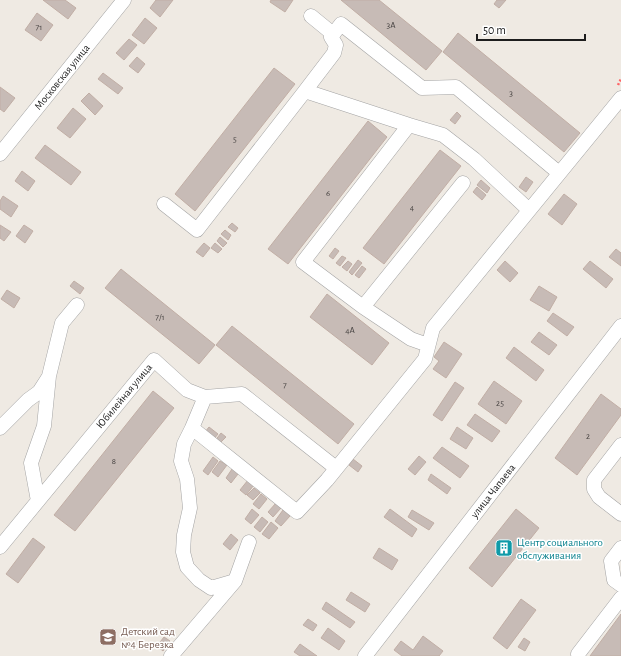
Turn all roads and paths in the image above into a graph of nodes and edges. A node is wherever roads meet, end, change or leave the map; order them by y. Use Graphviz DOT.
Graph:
graph roads {
  1 [pos="124,0"];
  2 [pos="311,16"];
  3 [pos="333,34"];
  4 [pos="305,91"];
  5 [pos="621,98"];
  6 [pos="409,125"];
  7 [pos="0,154"];
  8 [pos="560,173"];
  9 [pos="463,183"];
  10 [pos="164,204"];
  11 [pos="529,210"];
  12 [pos="77,305"];
  13 [pos="363,307"];
  14 [pos="621,326"];
  15 [pos="428,346"];
  16 [pos="49,376"];
  17 [pos="205,397"];
  18 [pos="0,428"];
  19 [pos="192,428"];
  20 [pos="621,445"];
  21 [pos="336,468"];
  22 [pos="38,501"];
  23 [pos="621,514"];
  24 [pos="249,542"];
  25 [pos="0,547"];
  26 [pos="621,548"];
  27 [pos="235,581"];
  28 [pos="621,585"];
  29 [pos="621,598"];
  30 [pos="578,654"];
  31 [pos="171,656"];
  32 [pos="365,656"];
  1 -- 7 [label="street, Московская улица"];
  2 -- 3 [label="street"];
  3 -- 4 [label="street"];
  3 -- 8 [label="street"];
  4 -- 6 [label="street"];
  4 -- 10 [label="street"];
  5 -- 8 [label="street"];
  6 -- 11 [label="street"];
  6 -- 13 [label="street"];
  8 -- 11 [label="street"];
  9 -- 13 [label="street"];
  11 -- 15 [label="street"];
  12 -- 16 [label="street"];
  13 -- 15 [label="street"];
  14 -- 32 [label="street, улица Чапаева"];
  15 -- 21 [label="street"];
  16 -- 18 [label="street"];
  16 -- 22 [label="street"];
  17 -- 19 [label="street"];
  17 -- 21 [label="street, Юбилейная улица"];
  17 -- 22 [label="street, Юбилейная улица"];
  19 -- 21 [label="street"];
  19 -- 27 [label="street"];
  20 -- 23 [label="street"];
  22 -- 25 [label="street, Юбилейная улица"];
  24 -- 27 [label="street"];
  26 -- 28 [label="street"];
  27 -- 31 [label="street"];
  29 -- 30 [label="street"];
}
